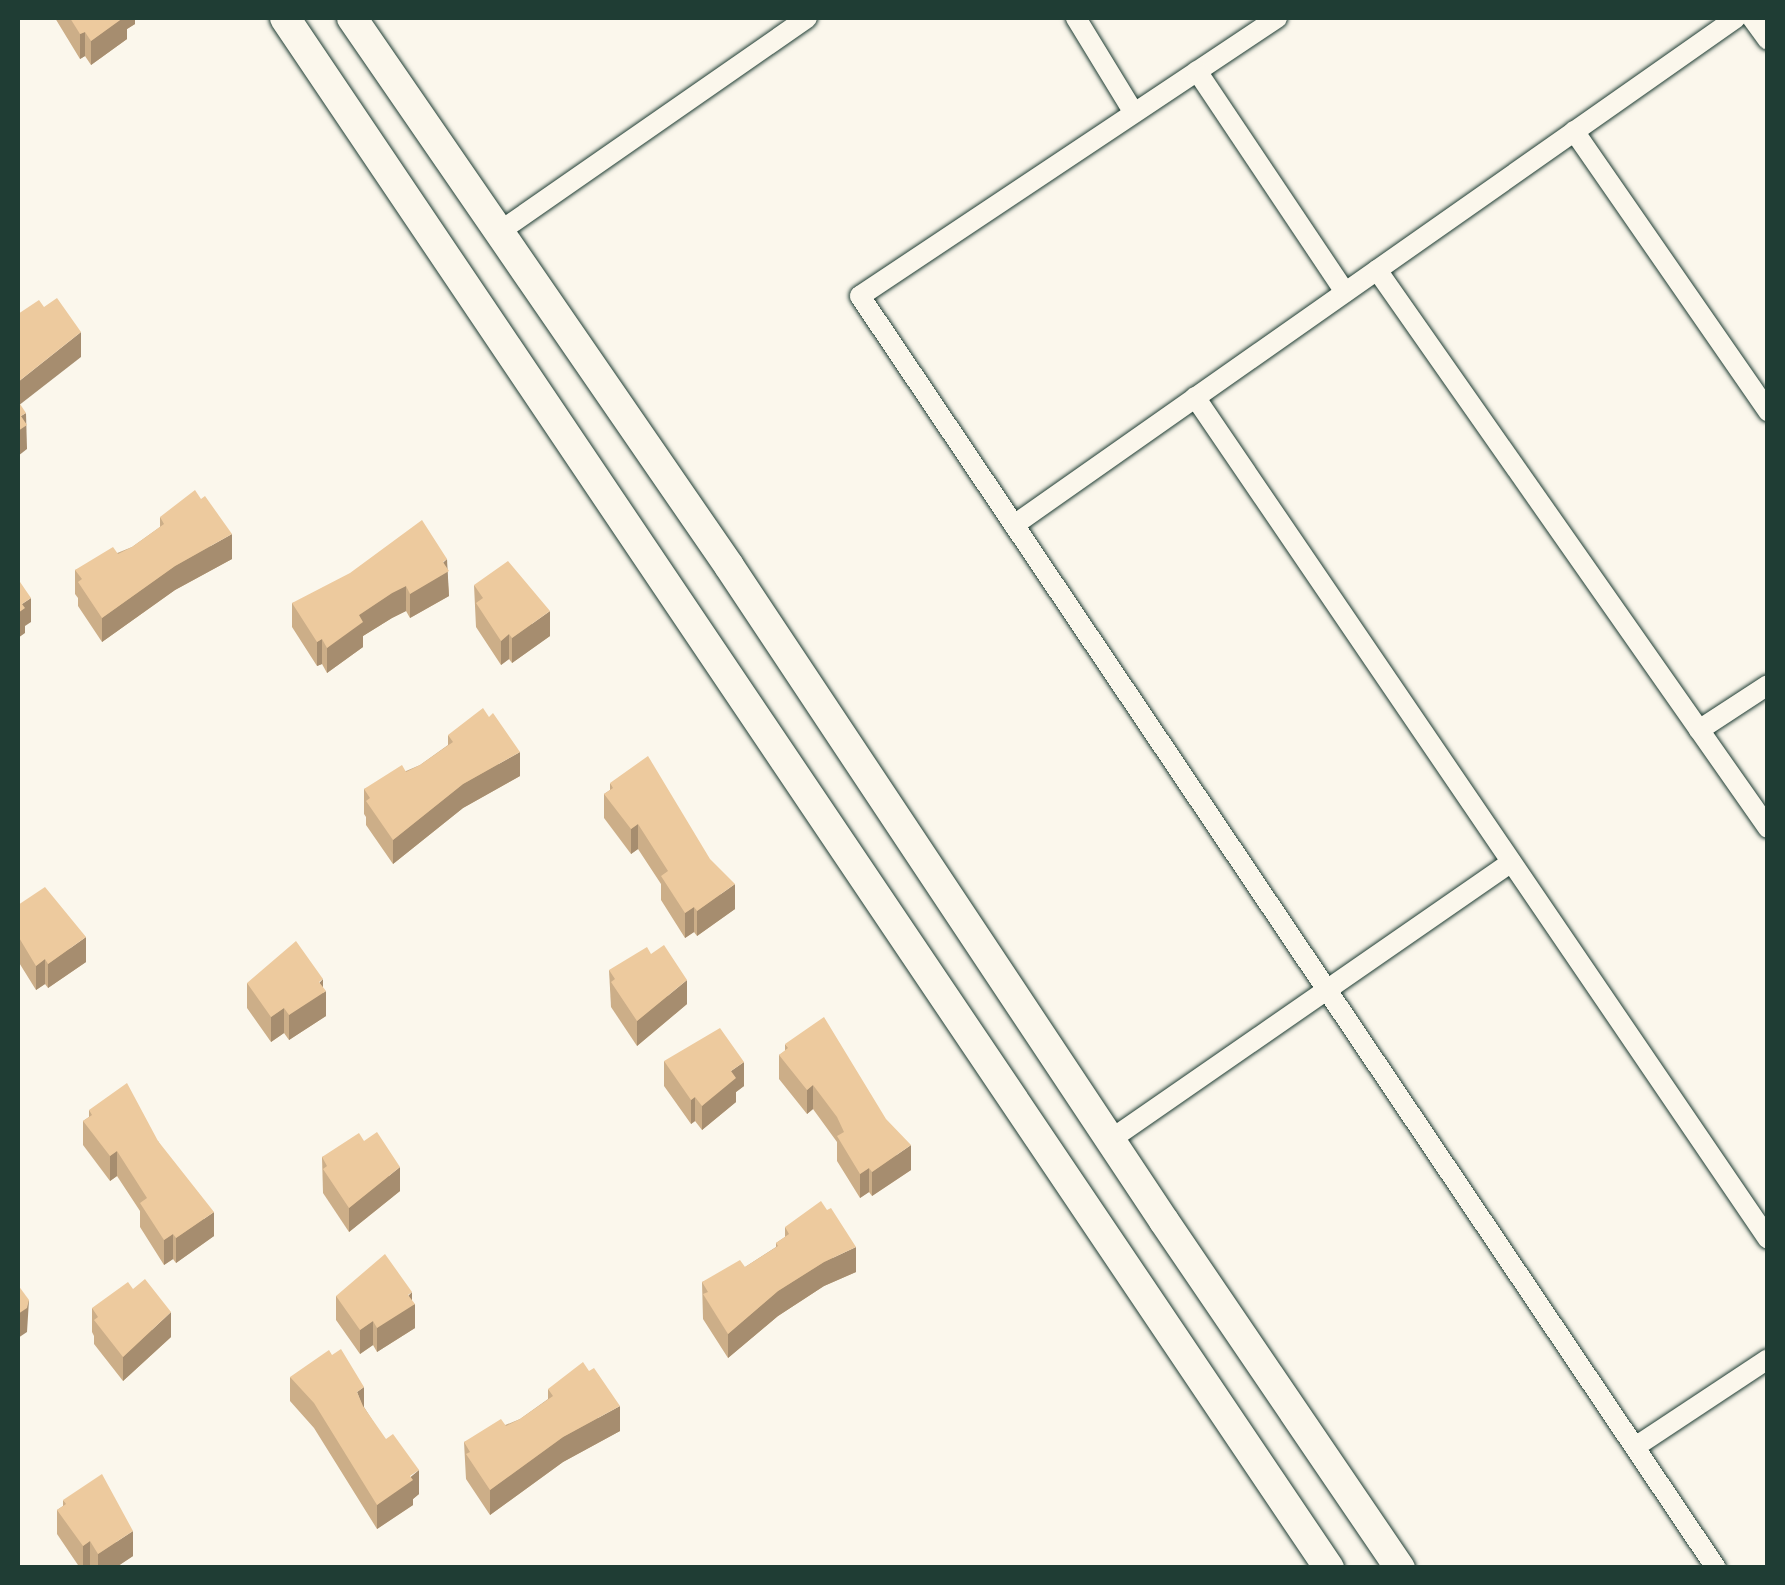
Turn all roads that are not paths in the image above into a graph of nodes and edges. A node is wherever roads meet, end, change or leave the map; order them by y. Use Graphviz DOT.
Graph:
graph roads {
  1 [pos="284,18"];
  2 [pos="352,18"];
  3 [pos="808,18"];
  4 [pos="1076,18"];
  5 [pos="1278,18"];
  6 [pos="1736,18"];
  7 [pos="1752,18"];
  8 [pos="1768,40"];
  9 [pos="1197,71"];
  10 [pos="1134,113"];
  11 [pos="1574,131"];
  12 [pos="499,232"];
  13 [pos="1377,270"];
  14 [pos="1344,292"];
  15 [pos="1195,398"];
  16 [pos="1768,412"];
  17 [pos="1014,524"];
  18 [pos="1768,685"];
  19 [pos="1699,730"];
  20 [pos="1768,828"];
  21 [pos="1511,862"];
  22 [pos="1327,990"];
  23 [pos="1110,1140"];
  24 [pos="1768,1238"];
  25 [pos="1768,1360"];
  26 [pos="1635,1447"];
  27 [pos="1330,1568"];
  28 [pos="1400,1568"];
  29 [pos="1716,1568"];
  1 -- 27 [label="main road"];
  2 -- 12 [label="main road"];
  3 -- 12 [label="street"];
  4 -- 10 [label="street"];
  5 -- 9 [label="street"];
  6 -- 11 [label="street"];
  7 -- 8 [label="street"];
  9 -- 10 [label="street"];
  9 -- 14 [label="street"];
  10 -- 17 [label="street"];
  11 -- 13 [label="street"];
  11 -- 16 [label="street"];
  12 -- 23 [label="main road"];
  13 -- 14 [label="street"];
  13 -- 19 [label="street"];
  14 -- 15 [label="street"];
  15 -- 17 [label="street"];
  15 -- 21 [label="street"];
  17 -- 22 [label="street"];
  18 -- 19 [label="street"];
  19 -- 20 [label="street"];
  21 -- 22 [label="street"];
  21 -- 24 [label="street"];
  22 -- 23 [label="street"];
  22 -- 26 [label="street"];
  23 -- 28 [label="main road"];
  25 -- 26 [label="street"];
  26 -- 29 [label="street"];
}
